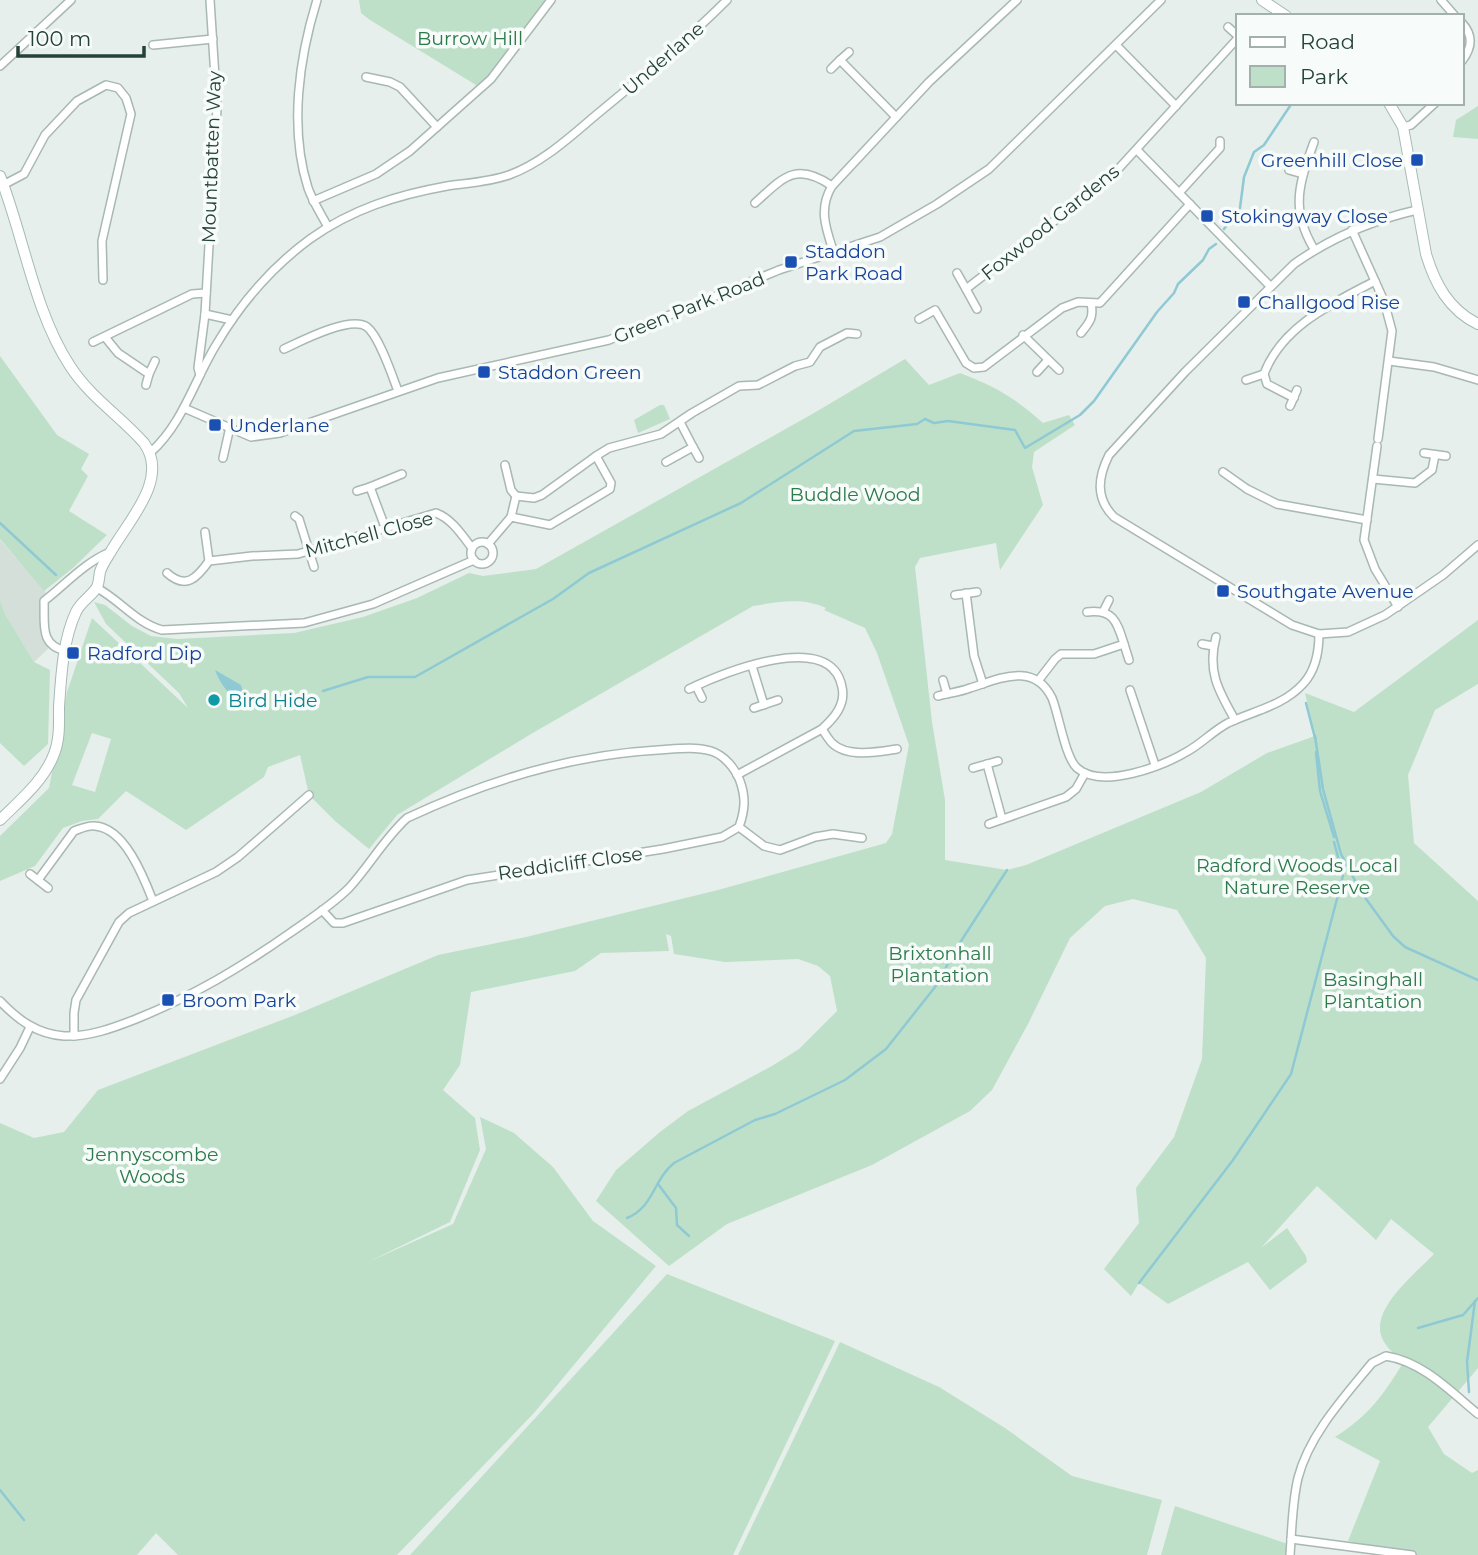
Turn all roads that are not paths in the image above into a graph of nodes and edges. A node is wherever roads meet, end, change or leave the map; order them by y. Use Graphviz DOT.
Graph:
graph roads {
  1 [pos="71,0"];
  2 [pos="211,0"];
  3 [pos="317,0"];
  4 [pos="551,0"];
  5 [pos="727,0"];
  6 [pos="1017,0"];
  7 [pos="1161,0"];
  8 [pos="1262,0"];
  9 [pos="1441,0"];
  10 [pos="1283,14"];
  11 [pos="1453,14"];
  12 [pos="1464,25"];
  13 [pos="1228,27"];
  14 [pos="161,34"];
  15 [pos="1236,35"];
  16 [pos="213,39"];
  17 [pos="1236,39"];
  18 [pos="1475,43"];
  19 [pos="162,44"];
  20 [pos="153,45"];
  21 [pos="1116,45"];
  22 [pos="849,52"];
  23 [pos="1464,58"];
  24 [pos="841,60"];
  25 [pos="0,66"];
  26 [pos="831,69"];
  27 [pos="366,77"];
  28 [pos="1390,105"];
  29 [pos="1433,105"];
  30 [pos="1176,106"];
  31 [pos="896,117"];
  32 [pos="437,127"];
  33 [pos="1403,127"];
  34 [pos="1220,141"];
  35 [pos="1314,142"];
  36 [pos="1137,150"];
  37 [pos="1289,170"];
  38 [pos="1303,174"];
  39 [pos="2,180"];
  40 [pos="832,187"];
  41 [pos="1179,193"];
  42 [pos="313,201"];
  43 [pos="755,203"];
  44 [pos="1190,204"];
  45 [pos="1418,210"];
  46 [pos="328,227"];
  47 [pos="1352,230"];
  48 [pos="1314,249"];
  49 [pos="834,253"];
  50 [pos="957,273"];
  51 [pos="103,280"];
  52 [pos="1375,281"];
  53 [pos="1270,286"];
  54 [pos="966,289"];
  55 [pos="205,293"];
  56 [pos="1091,303"];
  57 [pos="977,309"];
  58 [pos="205,314"];
  59 [pos="919,318"];
  60 [pos="232,320"];
  61 [pos="1478,324"];
  62 [pos="1081,333"];
  63 [pos="294,334"];
  64 [pos="857,334"];
  65 [pos="1023,335"];
  66 [pos="105,337"];
  67 [pos="93,342"];
  68 [pos="298,343"];
  69 [pos="284,349"];
  70 [pos="1048,360"];
  71 [pos="155,361"];
  72 [pos="1389,361"];
  73 [pos="1059,370"];
  74 [pos="1037,372"];
  75 [pos="149,374"];
  76 [pos="1264,374"];
  77 [pos="200,375"];
  78 [pos="1246,380"];
  79 [pos="1478,380"];
  80 [pos="146,385"];
  81 [pos="398,391"];
  82 [pos="1290,406"];
  83 [pos="184,408"];
  84 [pos="680,422"];
  85 [pos="1370,426"];
  86 [pos="1380,426"];
  87 [pos="230,427"];
  88 [pos="694,447"];
  89 [pos="151,452"];
  90 [pos="1424,453"];
  91 [pos="1435,455"];
  92 [pos="596,456"];
  93 [pos="1446,456"];
  94 [pos="223,458"];
  95 [pos="699,458"];
  96 [pos="666,462"];
  97 [pos="505,465"];
  98 [pos="1223,472"];
  99 [pos="402,474"];
  100 [pos="1373,479"];
  101 [pos="370,487"];
  102 [pos="357,491"];
  103 [pos="516,496"];
  104 [pos="295,516"];
  105 [pos="511,517"];
  106 [pos="1367,520"];
  107 [pos="385,527"];
  108 [pos="205,532"];
  109 [pos="488,544"];
  110 [pos="1478,545"];
  111 [pos="472,548"];
  112 [pos="309,550"];
  113 [pos="110,552"];
  114 [pos="474,560"];
  115 [pos="209,561"];
  116 [pos="314,567"];
  117 [pos="167,573"];
  118 [pos="97,588"];
  119 [pos="977,592"];
  120 [pos="966,593"];
  121 [pos="955,595"];
  122 [pos="1109,600"];
  123 [pos="1398,607"];
  124 [pos="1087,612"];
  125 [pos="1103,612"];
  126 [pos="1319,634"];
  127 [pos="1216,636"];
  128 [pos="1124,644"];
  129 [pos="1202,644"];
  130 [pos="1213,646"];
  131 [pos="66,651"];
  132 [pos="1129,660"];
  133 [pos="751,666"];
  134 [pos="943,680"];
  135 [pos="1038,681"];
  136 [pos="983,684"];
  137 [pos="1143,695"];
  138 [pos="702,698"];
  139 [pos="778,700"];
  140 [pos="764,705"];
  141 [pos="754,708"];
  142 [pos="1235,720"];
  143 [pos="822,729"];
  144 [pos="878,742"];
  145 [pos="897,749"];
  146 [pos="882,751"];
  147 [pos="998,761"];
  148 [pos="987,764"];
  149 [pos="1155,765"];
  150 [pos="973,768"];
  151 [pos="1085,774"];
  152 [pos="737,775"];
  153 [pos="309,795"];
  154 [pos="1002,819"];
  155 [pos="0,820"];
  156 [pos="989,824"];
  157 [pos="739,827"];
  158 [pos="862,838"];
  159 [pos="30,874"];
  160 [pos="38,880"];
  161 [pos="48,888"];
  162 [pos="153,901"];
  163 [pos="322,910"];
  164 [pos="0,1001"];
  165 [pos="30,1027"];
  166 [pos="74,1035"];
  167 [pos="0,1079"];
  168 [pos="1478,1414"];
  169 [pos="1291,1539"];
  170 [pos="1290,1555"];
  171 [pos="1412,1555"];
  1 -- 25 [label="street"];
  2 -- 16 [label="street, Mountbatten Way"];
  3 -- 42 [label="street"];
  4 -- 32 [label="street"];
  5 -- 46 [label="street, Underlane"];
  6 -- 31 [label="street"];
  7 -- 21 [label="street, Green Park Road"];
  8 -- 10 [label="street"];
  9 -- 11 [label="street"];
  12 -- 18 [label="street"];
  13 -- 15 [label="street, Foxwood Gardens"];
  14 -- 19 [label="street"];
  16 -- 19 [label="street"];
  16 -- 55 [label="street, Mountbatten Way"];
  17 -- 30 [label="street, Foxwood Gardens"];
  18 -- 23 [label="street"];
  19 -- 20 [label="street"];
  21 -- 30 [label="street"];
  21 -- 49 [label="street, Green Park Road"];
  22 -- 24 [label="street"];
  24 -- 26 [label="street"];
  24 -- 31 [label="street"];
  27 -- 32 [label="street"];
  28 -- 33 [label="street"];
  29 -- 33 [label="street"];
  30 -- 36 [label="street, Foxwood Gardens"];
  31 -- 40 [label="street"];
  32 -- 42 [label="street"];
  33 -- 45 [label="street"];
  34 -- 41 [label="street"];
  35 -- 38 [label="street"];
  36 -- 41 [label="street"];
  36 -- 54 [label="street, Foxwood Gardens"];
  37 -- 38 [label="street"];
  38 -- 48 [label="street"];
  39 -- 51 [label="street"];
  39 -- 89 [label="street"];
  40 -- 43 [label="street"];
  40 -- 49 [label="street"];
  41 -- 44 [label="street"];
  42 -- 46 [label="street"];
  44 -- 53 [label="street"];
  44 -- 56 [label="street"];
  45 -- 47 [label="street"];
  45 -- 61 [label="street"];
  46 -- 60 [label="street, Underlane"];
  47 -- 48 [label="street"];
  47 -- 52 [label="street"];
  48 -- 53 [label="street"];
  49 -- 81 [label="street, Green Park Road"];
  50 -- 54 [label="street"];
  52 -- 72 [label="street"];
  52 -- 76 [label="street"];
  53 -- 126 [label="street"];
  54 -- 57 [label="street, Foxwood Gardens"];
  55 -- 58 [label="street, Mountbatten Way"];
  55 -- 66 [label="street"];
  56 -- 62 [label="street"];
  56 -- 65 [label="street"];
  58 -- 60 [label="street"];
  58 -- 77 [label="street, Mountbatten Way"];
  59 -- 65 [label="street"];
  60 -- 77 [label="street, Underlane"];
  63 -- 68 [label="street"];
  64 -- 84 [label="street"];
  65 -- 70 [label="street"];
  66 -- 67 [label="street"];
  66 -- 75 [label="street"];
  68 -- 69 [label="street"];
  68 -- 81 [label="street"];
  70 -- 73 [label="street"];
  70 -- 74 [label="street"];
  71 -- 75 [label="street"];
  72 -- 79 [label="street"];
  72 -- 86 [label="street"];
  75 -- 80 [label="street"];
  76 -- 78 [label="street"];
  76 -- 82 [label="street"];
  77 -- 83 [label="street, Underlane"];
  81 -- 87 [label="street, Green Park Road"];
  83 -- 87 [label="street, Green Park Road"];
  83 -- 89 [label="street, Underlane"];
  84 -- 88 [label="street"];
  84 -- 92 [label="street"];
  85 -- 86 [label="street"];
  86 -- 100 [label="street"];
  87 -- 94 [label="street"];
  88 -- 95 [label="street"];
  88 -- 96 [label="street"];
  89 -- 113 [label="street"];
  90 -- 91 [label="street"];
  91 -- 93 [label="street"];
  91 -- 100 [label="street"];
  92 -- 103 [label="street"];
  92 -- 105 [label="street"];
  97 -- 103 [label="street"];
  98 -- 106 [label="street"];
  99 -- 101 [label="street"];
  100 -- 106 [label="street"];
  101 -- 102 [label="street"];
  101 -- 107 [label="street"];
  103 -- 105 [label="street"];
  104 -- 112 [label="street"];
  105 -- 109 [label="street"];
  106 -- 123 [label="street"];
  107 -- 111 [label="street, Mitchell Close"];
  107 -- 112 [label="street, Mitchell Close"];
  108 -- 115 [label="street"];
  109 -- 111 [label="street"];
  109 -- 114 [label="street"];
  110 -- 123 [label="street"];
  111 -- 114 [label="street"];
  112 -- 115 [label="street, Mitchell Close"];
  112 -- 116 [label="street"];
  113 -- 118 [label="street"];
  113 -- 131 [label="street"];
  114 -- 118 [label="street"];
  115 -- 117 [label="street"];
  118 -- 131 [label="street"];
  119 -- 120 [label="street"];
  120 -- 121 [label="street"];
  120 -- 136 [label="street"];
  122 -- 125 [label="street"];
  123 -- 126 [label="street"];
  124 -- 125 [label="street"];
  125 -- 128 [label="street"];
  126 -- 142 [label="street"];
  127 -- 130 [label="street"];
  128 -- 132 [label="street"];
  128 -- 135 [label="street"];
  129 -- 130 [label="street"];
  130 -- 142 [label="street"];
  131 -- 155 [label="street"];
  133 -- 138 [label="street"];
  133 -- 140 [label="street"];
  133 -- 143 [label="street"];
  134 -- 136 [label="street"];
  135 -- 136 [label="street"];
  135 -- 151 [label="street"];
  137 -- 149 [label="street"];
  139 -- 140 [label="street"];
  140 -- 141 [label="street"];
  142 -- 149 [label="street"];
  143 -- 146 [label="street"];
  143 -- 152 [label="street"];
  144 -- 146 [label="street"];
  145 -- 146 [label="street"];
  147 -- 148 [label="street"];
  148 -- 150 [label="street"];
  148 -- 154 [label="street"];
  149 -- 151 [label="street"];
  151 -- 154 [label="street"];
  152 -- 157 [label="street"];
  152 -- 163 [label="street"];
  153 -- 162 [label="street"];
  154 -- 156 [label="street"];
  157 -- 158 [label="street"];
  157 -- 163 [label="street, Reddicliff Close"];
  159 -- 160 [label="street"];
  160 -- 161 [label="street"];
  160 -- 162 [label="street"];
  162 -- 166 [label="street"];
  163 -- 166 [label="street"];
  164 -- 165 [label="street"];
  165 -- 166 [label="street"];
  165 -- 167 [label="street"];
  168 -- 169 [label="street"];
  169 -- 170 [label="street"];
  169 -- 171 [label="street"];
}
